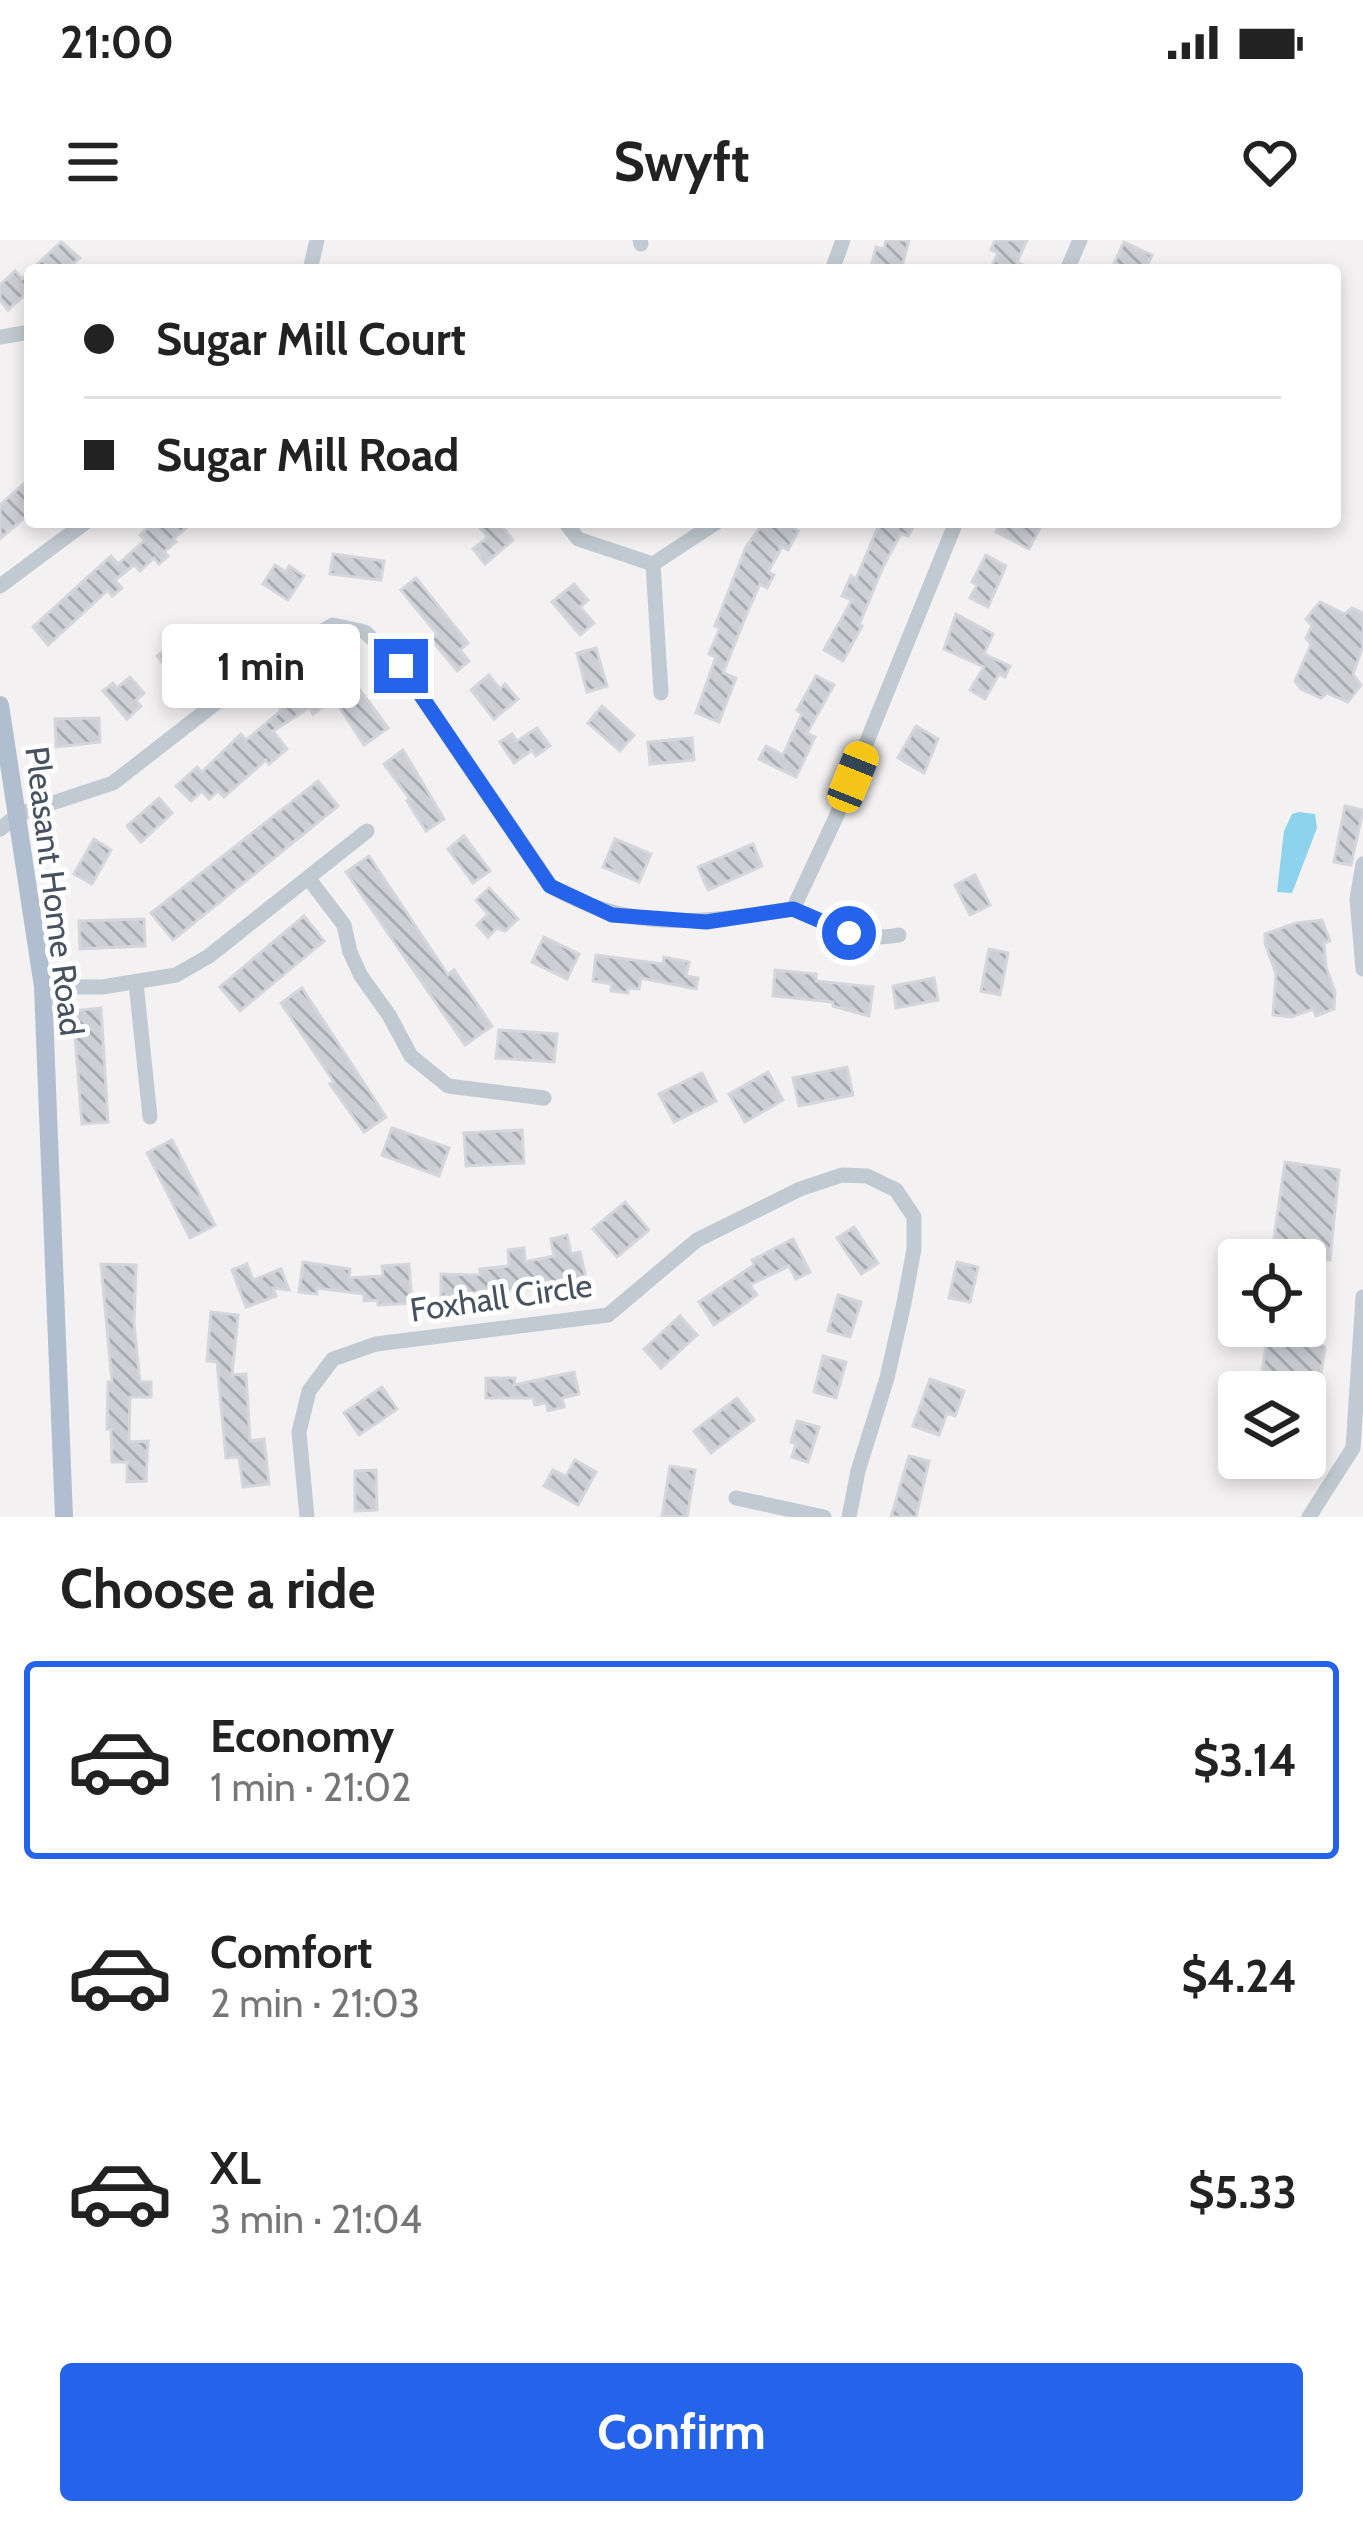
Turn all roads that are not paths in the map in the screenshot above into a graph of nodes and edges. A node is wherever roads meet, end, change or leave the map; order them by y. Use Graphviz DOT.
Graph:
graph roads {
  1 [pos="78,528"];
  2 [pos="570,528"];
  3 [pos="708,528"];
  4 [pos="954,528"];
  5 [pos="653,564"];
  6 [pos="0,586"];
  7 [pos="661,693"];
  8 [pos="0,705"];
  9 [pos="19,814"];
  10 [pos="0,829"];
  11 [pos="367,831"];
  12 [pos="1363,864"];
  13 [pos="309,879"];
  14 [pos="793,909"];
  15 [pos="899,935"];
  16 [pos="1363,969"];
  17 [pos="136,982"];
  18 [pos="43,987"];
  19 [pos="544,1098"];
  20 [pos="150,1117"];
  21 [pos="1363,1297"];
  22 [pos="1362,1334"];
  23 [pos="1358,1449"];
  24 [pos="736,1498"];
  25 [pos="64,1517"];
  26 [pos="307,1517"];
  27 [pos="824,1517"];
  28 [pos="849,1517"];
  29 [pos="1309,1517"];
  1 -- 6 [label="street"];
  2 -- 5 [label="street"];
  3 -- 5 [label="street"];
  4 -- 14 [label="street"];
  5 -- 7 [label="street"];
  8 -- 9 [label="main road, Pleasant Home Road"];
  9 -- 10 [label="street"];
  9 -- 14 [label="street"];
  9 -- 18 [label="main road, Pleasant Home Road"];
  11 -- 13 [label="street"];
  12 -- 16 [label="street"];
  13 -- 17 [label="street"];
  13 -- 19 [label="street"];
  14 -- 15 [label="street"];
  17 -- 18 [label="street"];
  17 -- 20 [label="street"];
  18 -- 25 [label="main road, Pleasant Home Road"];
  21 -- 22 [label="street"];
  22 -- 23 [label="street"];
  23 -- 29 [label="street"];
  24 -- 27 [label="street"];
  26 -- 28 [label="street, Foxhall Circle"];
}
